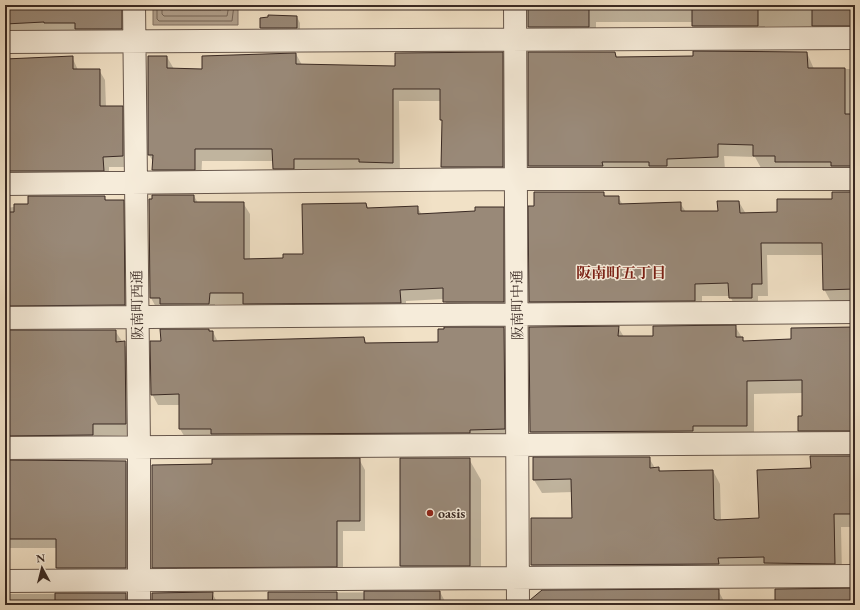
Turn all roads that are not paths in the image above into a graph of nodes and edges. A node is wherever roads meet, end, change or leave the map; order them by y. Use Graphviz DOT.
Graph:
graph roads {
  1 [pos="134,5"];
  2 [pos="516,5"];
  3 [pos="855,38"];
  4 [pos="516,40"];
  5 [pos="5,42"];
  6 [pos="134,42"];
  7 [pos="516,179"];
  8 [pos="855,180"];
  9 [pos="5,184"];
  10 [pos="136,184"];
  11 [pos="855,312"];
  12 [pos="517,314"];
  13 [pos="138,317"];
  14 [pos="5,318"];
  15 [pos="855,443"];
  16 [pos="519,445"];
  17 [pos="139,447"];
  18 [pos="5,448"];
  19 [pos="855,576"];
  20 [pos="518,577"];
  21 [pos="139,579"];
  22 [pos="5,581"];
  23 [pos="139,605"];
  24 [pos="518,605"];
  1 -- 6 [label="street, 阪南町西通"];
  2 -- 4 [label="street, 阪南町中通"];
  3 -- 4 [label="street"];
  4 -- 6 [label="street"];
  4 -- 7 [label="street, 阪南町中通"];
  5 -- 6 [label="street"];
  6 -- 10 [label="street, 阪南町西通"];
  7 -- 8 [label="street"];
  7 -- 10 [label="street"];
  7 -- 12 [label="street, 阪南町中通"];
  9 -- 10 [label="street"];
  10 -- 13 [label="street, 阪南町西通"];
  11 -- 12 [label="street"];
  12 -- 13 [label="street"];
  12 -- 16 [label="street, 阪南町中通"];
  13 -- 14 [label="street"];
  13 -- 17 [label="street, 阪南町西通"];
  15 -- 16 [label="street"];
  16 -- 17 [label="street"];
  16 -- 20 [label="street, 阪南町中通"];
  17 -- 18 [label="street"];
  17 -- 21 [label="street, 阪南町西通"];
  19 -- 20 [label="street"];
  20 -- 21 [label="street"];
  20 -- 24 [label="street, 阪南町中通"];
  21 -- 22 [label="street"];
  21 -- 23 [label="street, 阪南町西通"];
}
